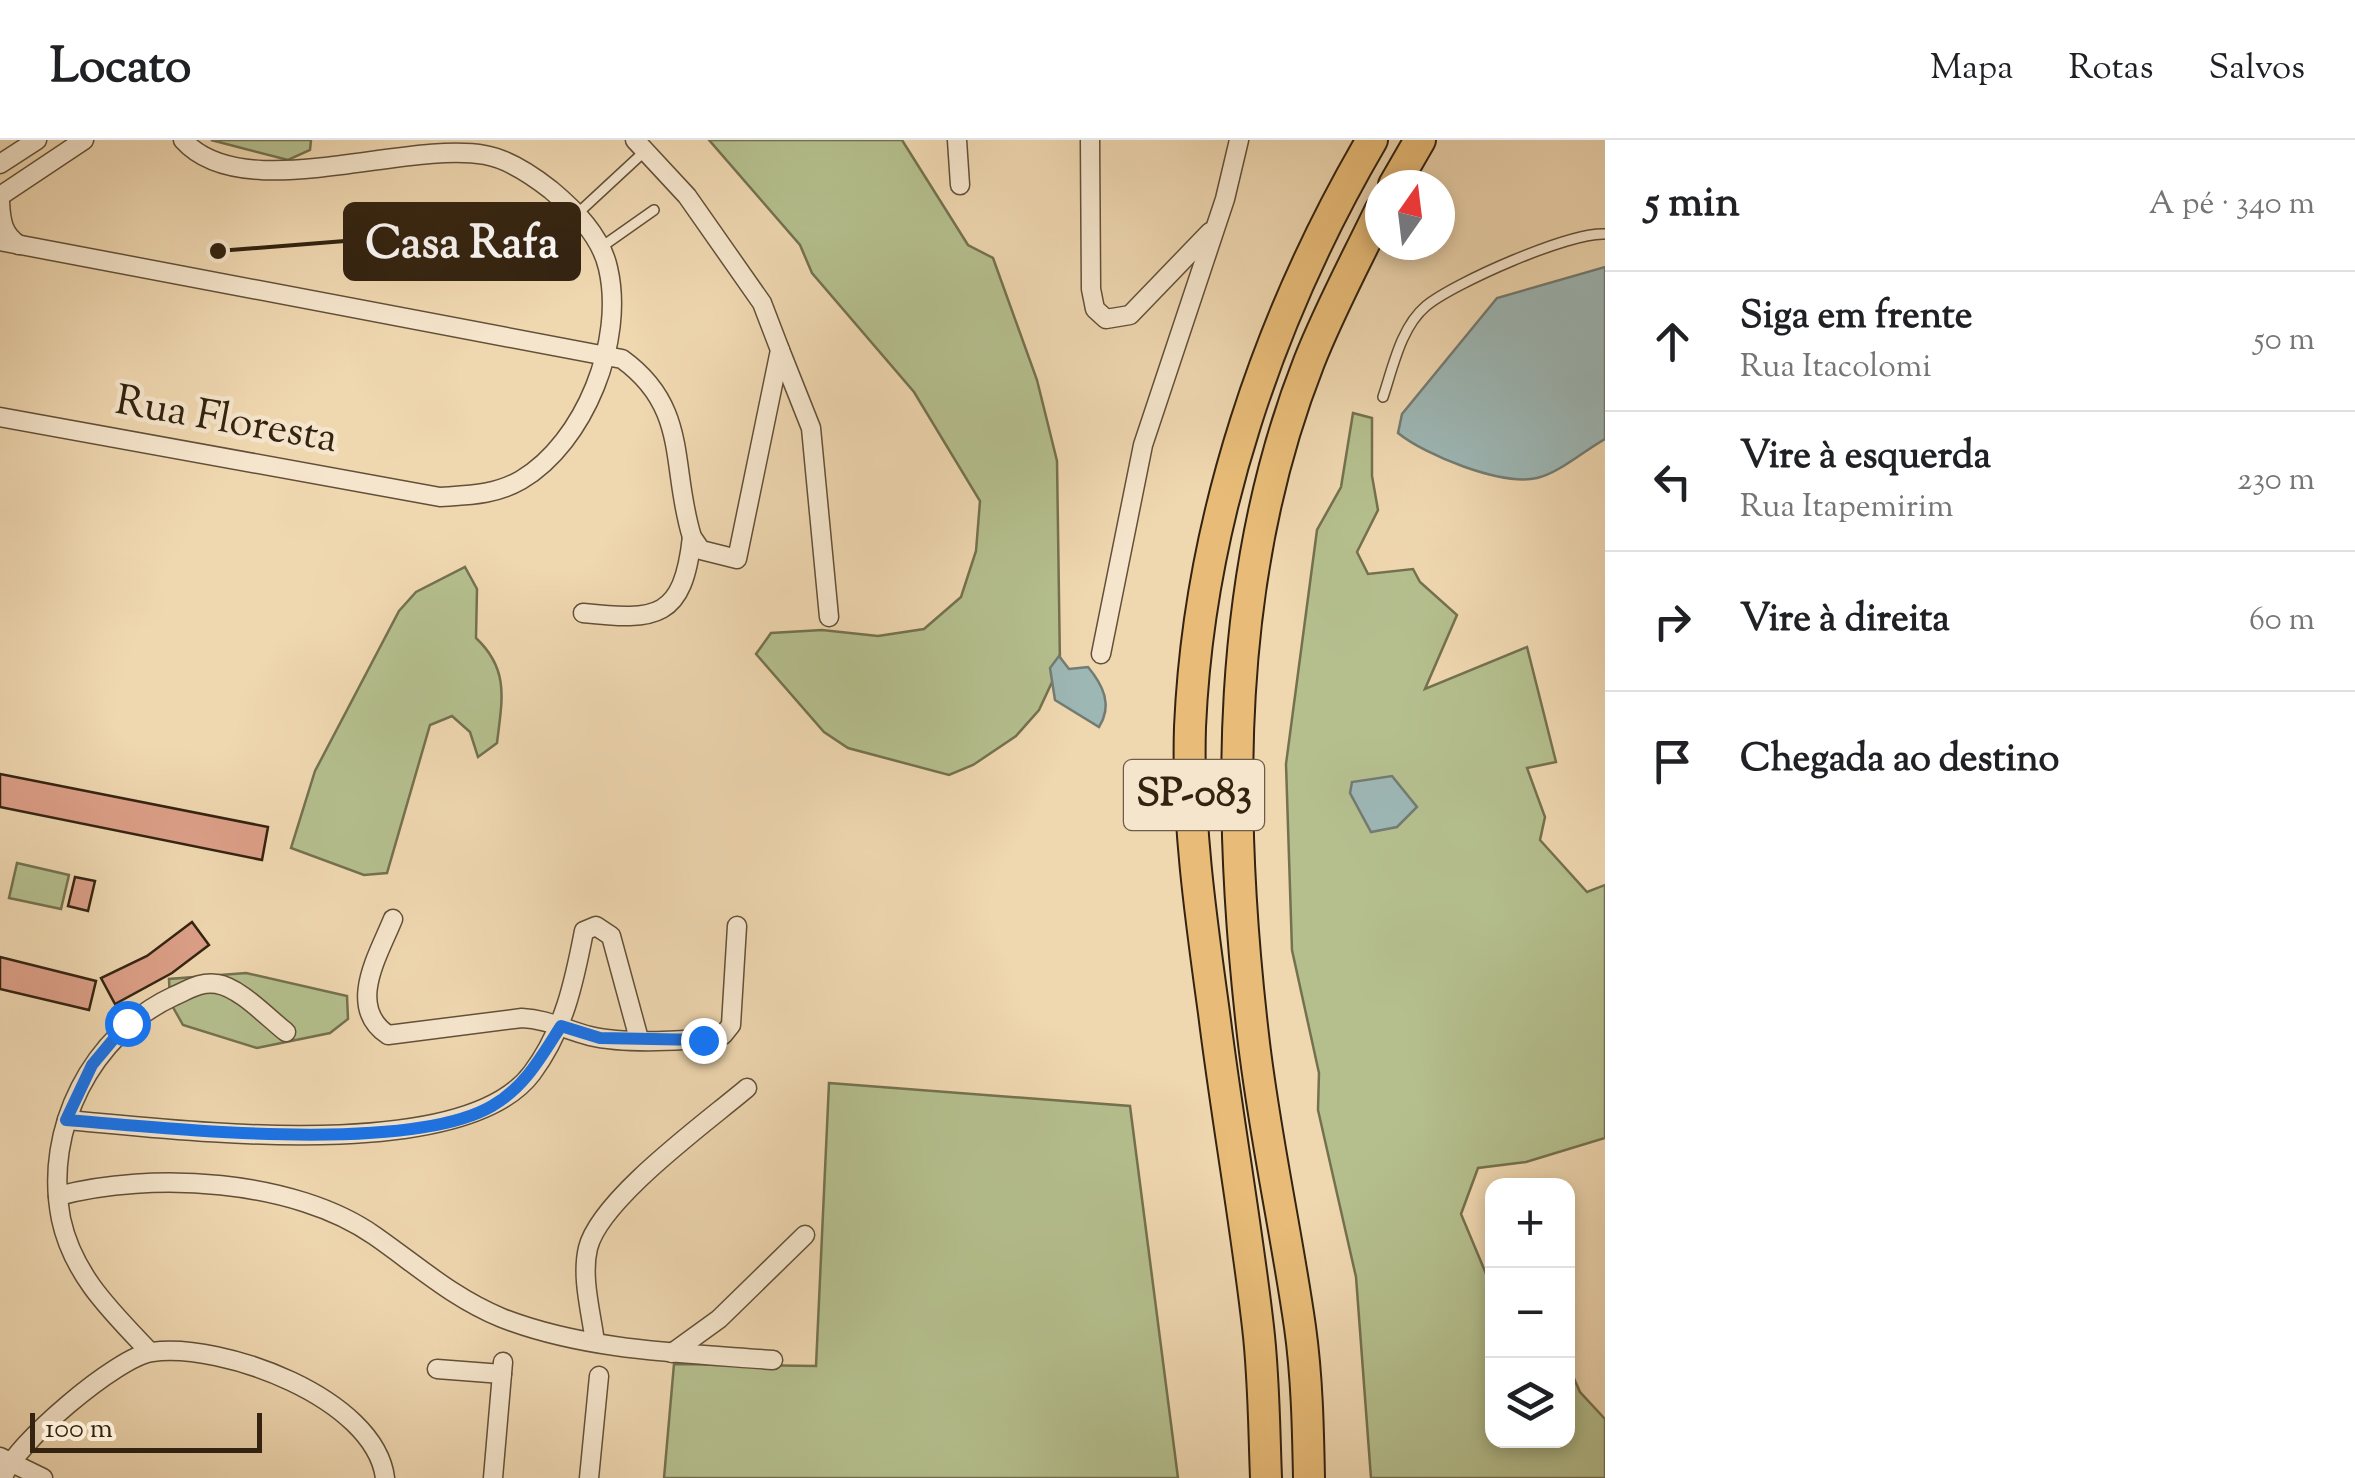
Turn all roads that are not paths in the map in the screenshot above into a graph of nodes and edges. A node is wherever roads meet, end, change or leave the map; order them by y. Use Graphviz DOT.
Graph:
graph roads {
  1 [pos="36,140"];
  2 [pos="84,140"];
  3 [pos="182,140"];
  4 [pos="957,140"];
  5 [pos="1090,140"];
  6 [pos="1239,140"];
  7 [pos="1372,140"];
  8 [pos="1420,140"];
  9 [pos="640,146"];
  10 [pos="0,164"];
  11 [pos="1403,170"];
  12 [pos="960,185"];
  13 [pos="0,199"];
  14 [pos="654,210"];
  15 [pos="578,214"];
  16 [pos="1214,227"];
  17 [pos="1605,234"];
  18 [pos="0,241"];
  19 [pos="1365,244"];
  20 [pos="24,248"];
  21 [pos="600,248"];
  22 [pos="780,350"];
  23 [pos="604,353"];
  24 [pos="1383,397"];
  25 [pos="0,416"];
  26 [pos="692,536"];
  27 [pos="583,613"];
  28 [pos="829,617"];
  29 [pos="1102,654"];
  30 [pos="394,918"];
  31 [pos="737,926"];
  32 [pos="561,1026"];
  33 [pos="286,1032"];
  34 [pos="639,1039"];
  35 [pos="748,1088"];
  36 [pos="66,1120"];
  37 [pos="58,1196"];
  38 [pos="805,1235"];
  39 [pos="595,1342"];
  40 [pos="149,1352"];
  41 [pos="672,1353"];
  42 [pos="772,1360"];
  43 [pos="437,1368"];
  44 [pos="599,1376"];
  45 [pos="4,1466"];
  46 [pos="43,1478"];
  47 [pos="384,1478"];
  48 [pos="493,1478"];
  49 [pos="589,1478"];
  50 [pos="1266,1478"];
  51 [pos="1309,1478"];
  1 -- 10 [label="street"];
  2 -- 13 [label="street"];
  3 -- 15 [label="street, Rua Floresta"];
  4 -- 12 [label="street"];
  5 -- 16 [label="street"];
  6 -- 16 [label="street"];
  7 -- 50 [label="highway, SP-083"];
  8 -- 11 [label="highway"];
  9 -- 15 [label="lane"];
  9 -- 22 [label="street"];
  13 -- 20 [label="street"];
  14 -- 21 [label="lane"];
  15 -- 21 [label="street, Rua Floresta"];
  16 -- 29 [label="street"];
  17 -- 24 [label="lane"];
  18 -- 20 [label="street"];
  19 -- 51 [label="highway, SP-083"];
  20 -- 23 [label="street"];
  21 -- 23 [label="street, Rua Floresta"];
  22 -- 26 [label="street"];
  22 -- 28 [label="street"];
  23 -- 25 [label="street, Rua Floresta"];
  23 -- 26 [label="street"];
  26 -- 27 [label="street"];
  30 -- 32 [label="street"];
  31 -- 34 [label="street"];
  32 -- 34 [label="street"];
  32 -- 34 [label="street"];
  32 -- 36 [label="street"];
  33 -- 36 [label="street"];
  35 -- 39 [label="street"];
  36 -- 37 [label="street"];
  37 -- 39 [label="street"];
  37 -- 40 [label="street"];
  38 -- 41 [label="street"];
  39 -- 41 [label="street"];
  40 -- 45 [label="street"];
  40 -- 47 [label="street"];
  41 -- 42 [label="street"];
  43 -- 48 [label="street"];
  44 -- 49 [label="street"];
  45 -- 46 [label="street"];
}
